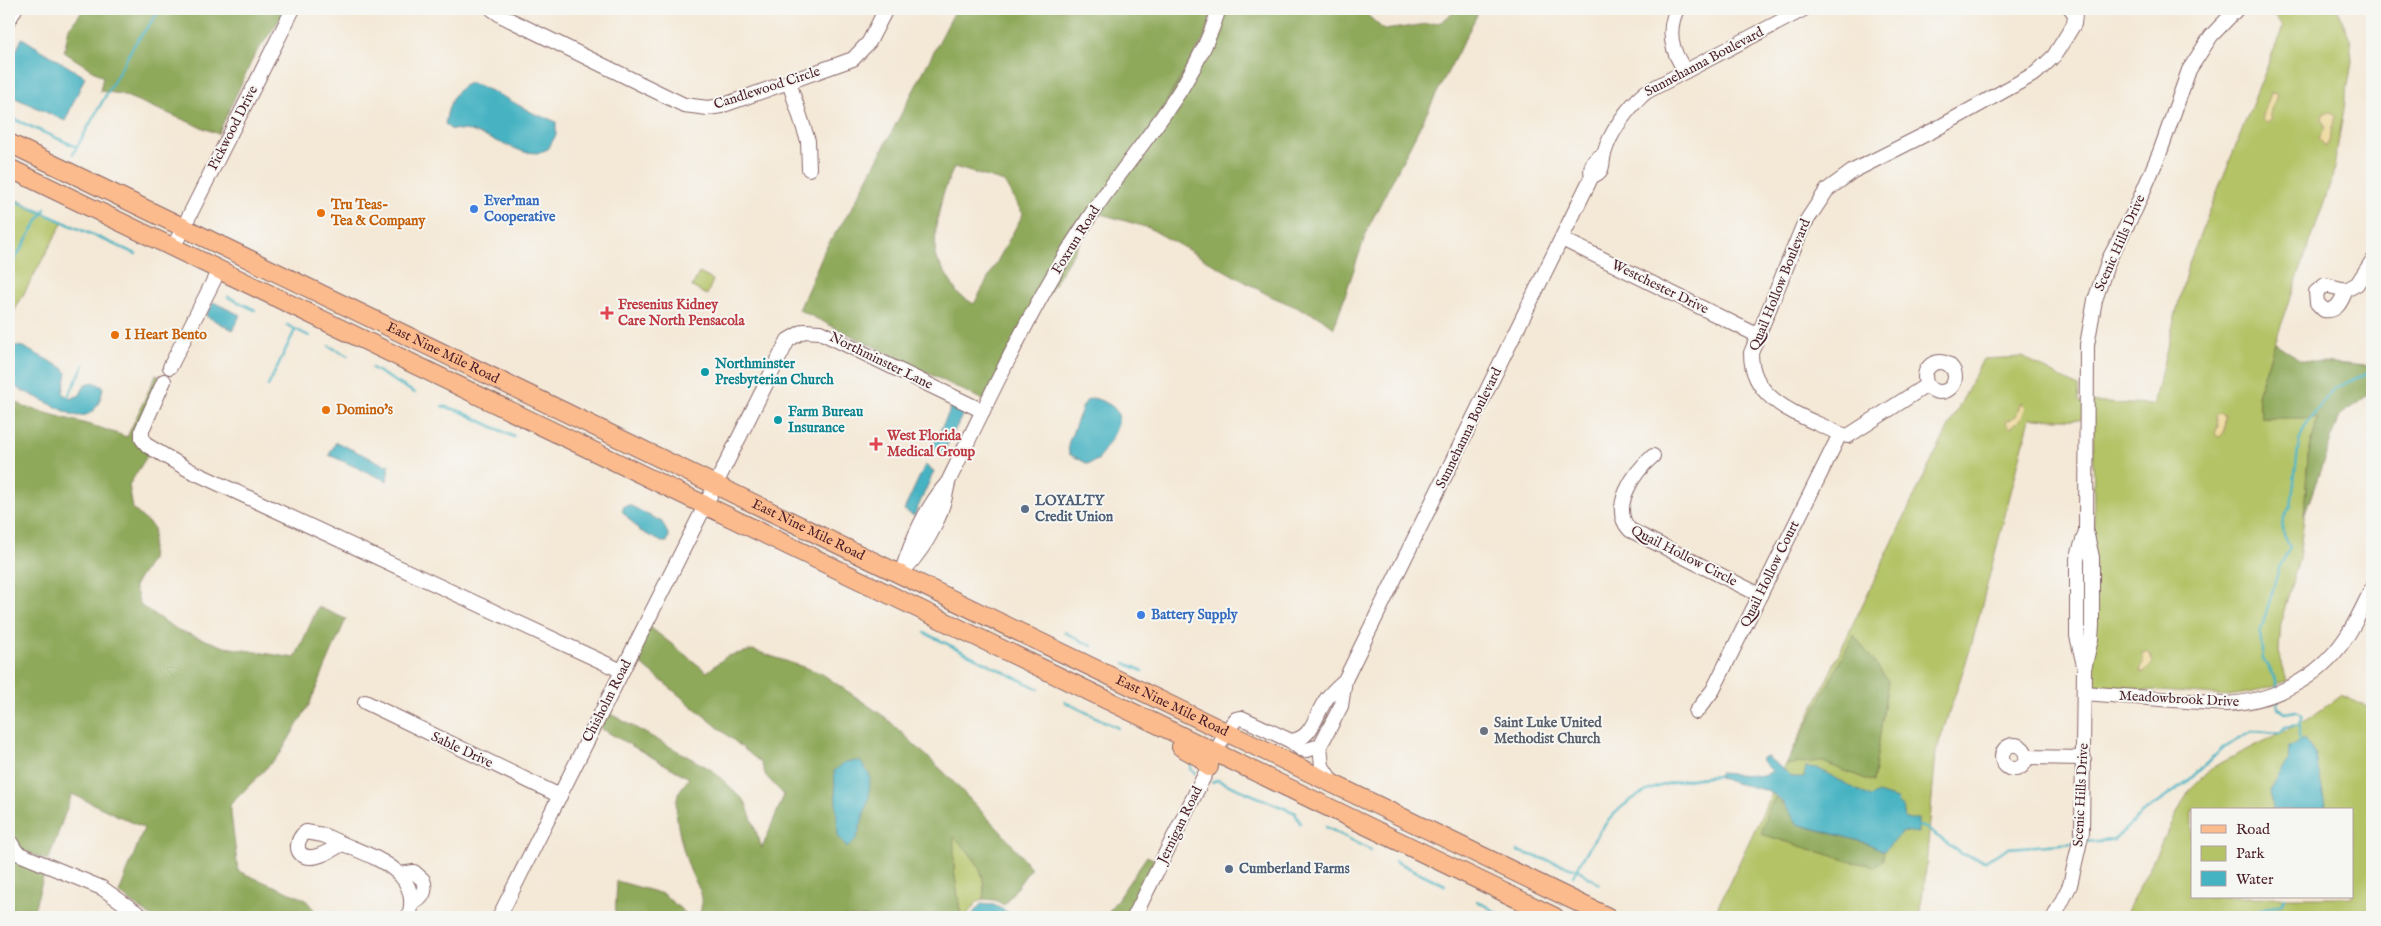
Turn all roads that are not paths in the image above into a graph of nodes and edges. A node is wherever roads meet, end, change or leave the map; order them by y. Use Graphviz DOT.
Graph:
graph roads {
  1 [pos="14,9"];
  2 [pos="293,9"];
  3 [pos="492,9"];
  4 [pos="886,9"];
  5 [pos="1219,9"];
  6 [pos="1677,9"];
  7 [pos="1804,9"];
  8 [pos="2071,9"];
  9 [pos="2237,9"];
  10 [pos="9,20"];
  11 [pos="1686,71"];
  12 [pos="789,82"];
  13 [pos="9,134"];
  14 [pos="9,143"];
  15 [pos="9,168"];
  16 [pos="809,169"];
  17 [pos="145,208"];
  18 [pos="183,227"];
  19 [pos="1562,239"];
  20 [pos="173,248"];
  21 [pos="2372,262"];
  22 [pos="219,270"];
  23 [pos="2346,290"];
  24 [pos="1757,335"];
  25 [pos="170,368"];
  26 [pos="164,381"];
  27 [pos="1927,385"];
  28 [pos="983,411"];
  29 [pos="1840,434"];
  30 [pos="1653,456"];
  31 [pos="714,484"];
  32 [pos="705,506"];
  33 [pos="738,522"];
  34 [pos="901,574"];
  35 [pos="2372,588"];
  36 [pos="1760,595"];
  37 [pos="622,671"];
  38 [pos="1064,679"];
  39 [pos="1345,680"];
  40 [pos="2084,693"];
  41 [pos="365,702"];
  42 [pos="1696,712"];
  43 [pos="1226,732"];
  44 [pos="1291,741"];
  45 [pos="1320,746"];
  46 [pos="2026,757"];
  47 [pos="2084,758"];
  48 [pos="1212,760"];
  49 [pos="1334,785"];
  50 [pos="560,796"];
  51 [pos="1419,826"];
  52 [pos="9,840"];
  53 [pos="344,844"];
  54 [pos="13,853"];
  55 [pos="143,917"];
  56 [pos="409,917"];
  57 [pos="499,917"];
  58 [pos="1134,917"];
  59 [pos="1555,917"];
  60 [pos="1608,917"];
  61 [pos="2054,917"];
  1 -- 10 [label="street"];
  2 -- 18 [label="street, Pickwood Drive"];
  3 -- 12 [label="street, Candlewood Circle"];
  4 -- 12 [label="street, Candlewood Circle"];
  5 -- 28 [label="street, Foxrun Road"];
  6 -- 11 [label="street"];
  7 -- 11 [label="street, Sunnehanna Boulevard"];
  8 -- 24 [label="street, Quail Hollow Boulevard"];
  9 -- 40 [label="street, Scenic Hills Drive"];
  11 -- 19 [label="street, Sunnehanna Boulevard"];
  12 -- 16 [label="street"];
  13 -- 17 [label="main road"];
  14 -- 17 [label="main road, East Nine Mile Road"];
  15 -- 20 [label="main road, East Nine Mile Road"];
  17 -- 18 [label="main road, East Nine Mile Road"];
  18 -- 20 [label="street, Pickwood Drive"];
  18 -- 31 [label="main road, East Nine Mile Road"];
  19 -- 24 [label="street, Westchester Drive"];
  19 -- 39 [label="street, Sunnehanna Boulevard"];
  20 -- 22 [label="main road, East Nine Mile Road"];
  21 -- 23 [label="street"];
  22 -- 25 [label="street"];
  22 -- 32 [label="main road, East Nine Mile Road"];
  24 -- 29 [label="street, Quail Hollow Boulevard"];
  26 -- 37 [label="street"];
  27 -- 29 [label="street"];
  28 -- 31 [label="street, Northminster Lane"];
  28 -- 34 [label="street, Foxrun Road"];
  29 -- 36 [label="street, Quail Hollow Court"];
  30 -- 36 [label="street, Quail Hollow Circle"];
  31 -- 32 [label="street, Chisholm Road"];
  31 -- 34 [label="main road, East Nine Mile Road"];
  32 -- 33 [label="main road, East Nine Mile Road"];
  32 -- 37 [label="street, Chisholm Road"];
  33 -- 34 [label="main road"];
  33 -- 38 [label="main road, East Nine Mile Road"];
  34 -- 38 [label="main road"];
  34 -- 43 [label="main road, East Nine Mile Road"];
  35 -- 40 [label="street, Meadowbrook Drive"];
  36 -- 42 [label="street, Quail Hollow Court"];
  37 -- 50 [label="street, Chisholm Road"];
  38 -- 48 [label="main road, East Nine Mile Road"];
  39 -- 44 [label="street, Sunnehanna Boulevard"];
  39 -- 45 [label="street, Sunnehanna Boulevard"];
  40 -- 47 [label="street, Scenic Hills Drive"];
  41 -- 50 [label="street, Sable Drive"];
  43 -- 44 [label="street"];
  43 -- 48 [label="street, Jernigan Road"];
  43 -- 49 [label="main road, East Nine Mile Road"];
  44 -- 45 [label="street"];
  45 -- 49 [label="street"];
  46 -- 47 [label="street"];
  47 -- 61 [label="street, Scenic Hills Drive"];
  48 -- 51 [label="main road"];
  48 -- 58 [label="street, Jernigan Road"];
  48 -- 59 [label="main road, East Nine Mile Road"];
  49 -- 51 [label="main road, East Nine Mile Road"];
  50 -- 57 [label="street, Chisholm Road"];
  51 -- 60 [label="main road, East Nine Mile Road"];
  52 -- 54 [label="street"];
  53 -- 56 [label="street"];
  54 -- 55 [label="street"];
}
